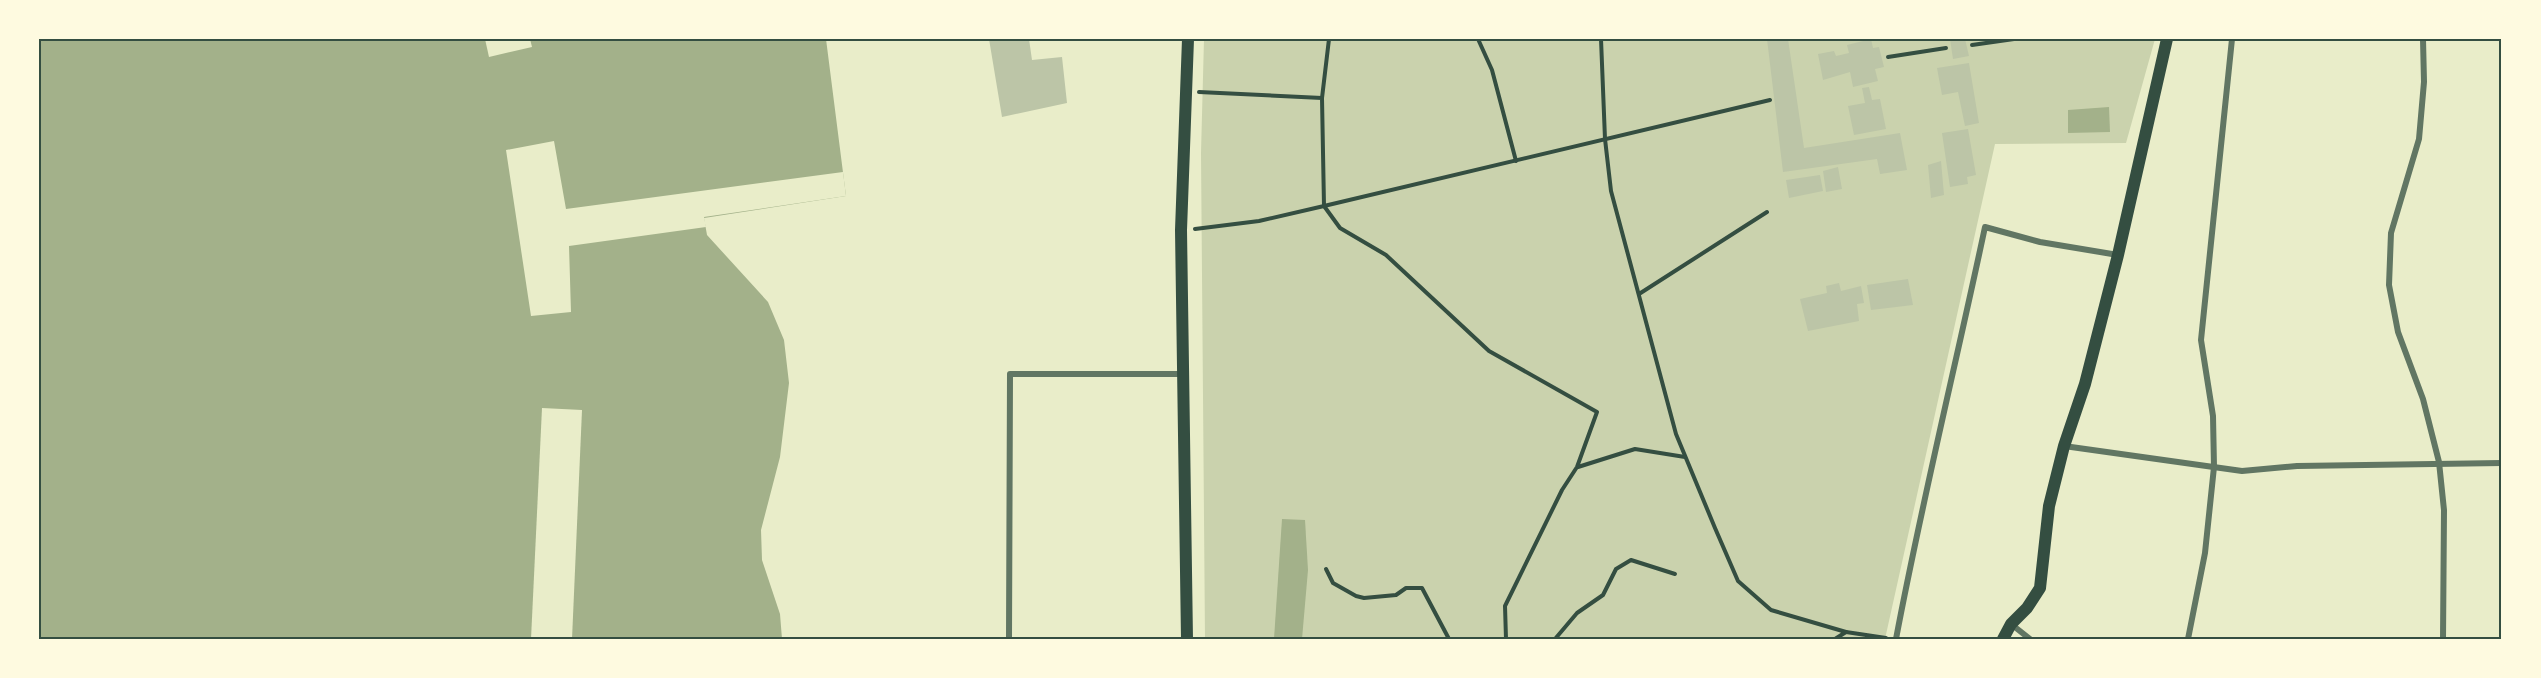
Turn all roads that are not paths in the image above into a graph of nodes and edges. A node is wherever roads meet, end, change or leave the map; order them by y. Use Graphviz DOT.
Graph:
graph roads {
  1 [pos="1188,39"];
  2 [pos="2168,39"];
  3 [pos="2232,39"];
  4 [pos="2423,39"];
  5 [pos="2118,255"];
  6 [pos="1182,374"];
  7 [pos="2064,446"];
  8 [pos="2439,462"];
  9 [pos="2502,463"];
  10 [pos="2214,467"];
  11 [pos="2011,624"];
  12 [pos="1009,639"];
  13 [pos="1187,639"];
  14 [pos="1895,639"];
  15 [pos="2002,639"];
  16 [pos="2030,639"];
  17 [pos="2188,639"];
  18 [pos="2443,639"];
  1 -- 6 [label="main road"];
  2 -- 5 [label="main road"];
  3 -- 10 [label="street"];
  4 -- 8 [label="street"];
  5 -- 7 [label="main road"];
  5 -- 14 [label="street"];
  6 -- 12 [label="street"];
  6 -- 13 [label="main road"];
  7 -- 10 [label="street"];
  7 -- 11 [label="main road"];
  8 -- 9 [label="street"];
  8 -- 10 [label="street"];
  8 -- 18 [label="street"];
  10 -- 17 [label="street"];
  11 -- 15 [label="main road"];
  11 -- 16 [label="street"];
}
